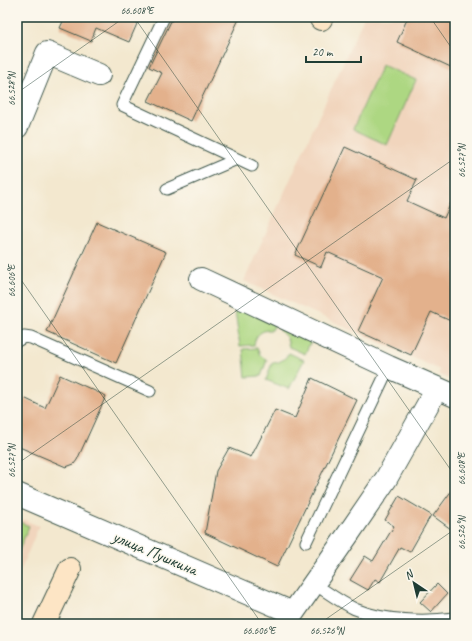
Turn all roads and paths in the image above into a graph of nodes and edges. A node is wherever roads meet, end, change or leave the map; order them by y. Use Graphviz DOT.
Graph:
graph roads {
  1 [pos="164,17"];
  2 [pos="99,75"];
  3 [pos="17,127"];
  4 [pos="237,159"];
  5 [pos="252,166"];
  6 [pos="167,189"];
  7 [pos="201,279"];
  8 [pos="17,341"];
  9 [pos="389,367"];
  10 [pos="150,391"];
  11 [pos="446,392"];
  12 [pos="17,494"];
  13 [pos="306,542"];
  14 [pos="70,569"];
  15 [pos="313,583"];
  16 [pos="290,618"];
  17 [pos="455,618"];
  18 [pos="44,624"];
  1 -- 4 [label="lane"];
  2 -- 3 [label="street"];
  4 -- 5 [label="lane"];
  4 -- 6 [label="lane"];
  7 -- 9 [label="street"];
  8 -- 10 [label="lane"];
  9 -- 11 [label="street"];
  9 -- 13 [label="lane"];
  11 -- 15 [label="street"];
  12 -- 16 [label="street, улица Пушкина"];
  14 -- 18 [label="street"];
  15 -- 16 [label="street"];
  15 -- 17 [label="lane"];
}
